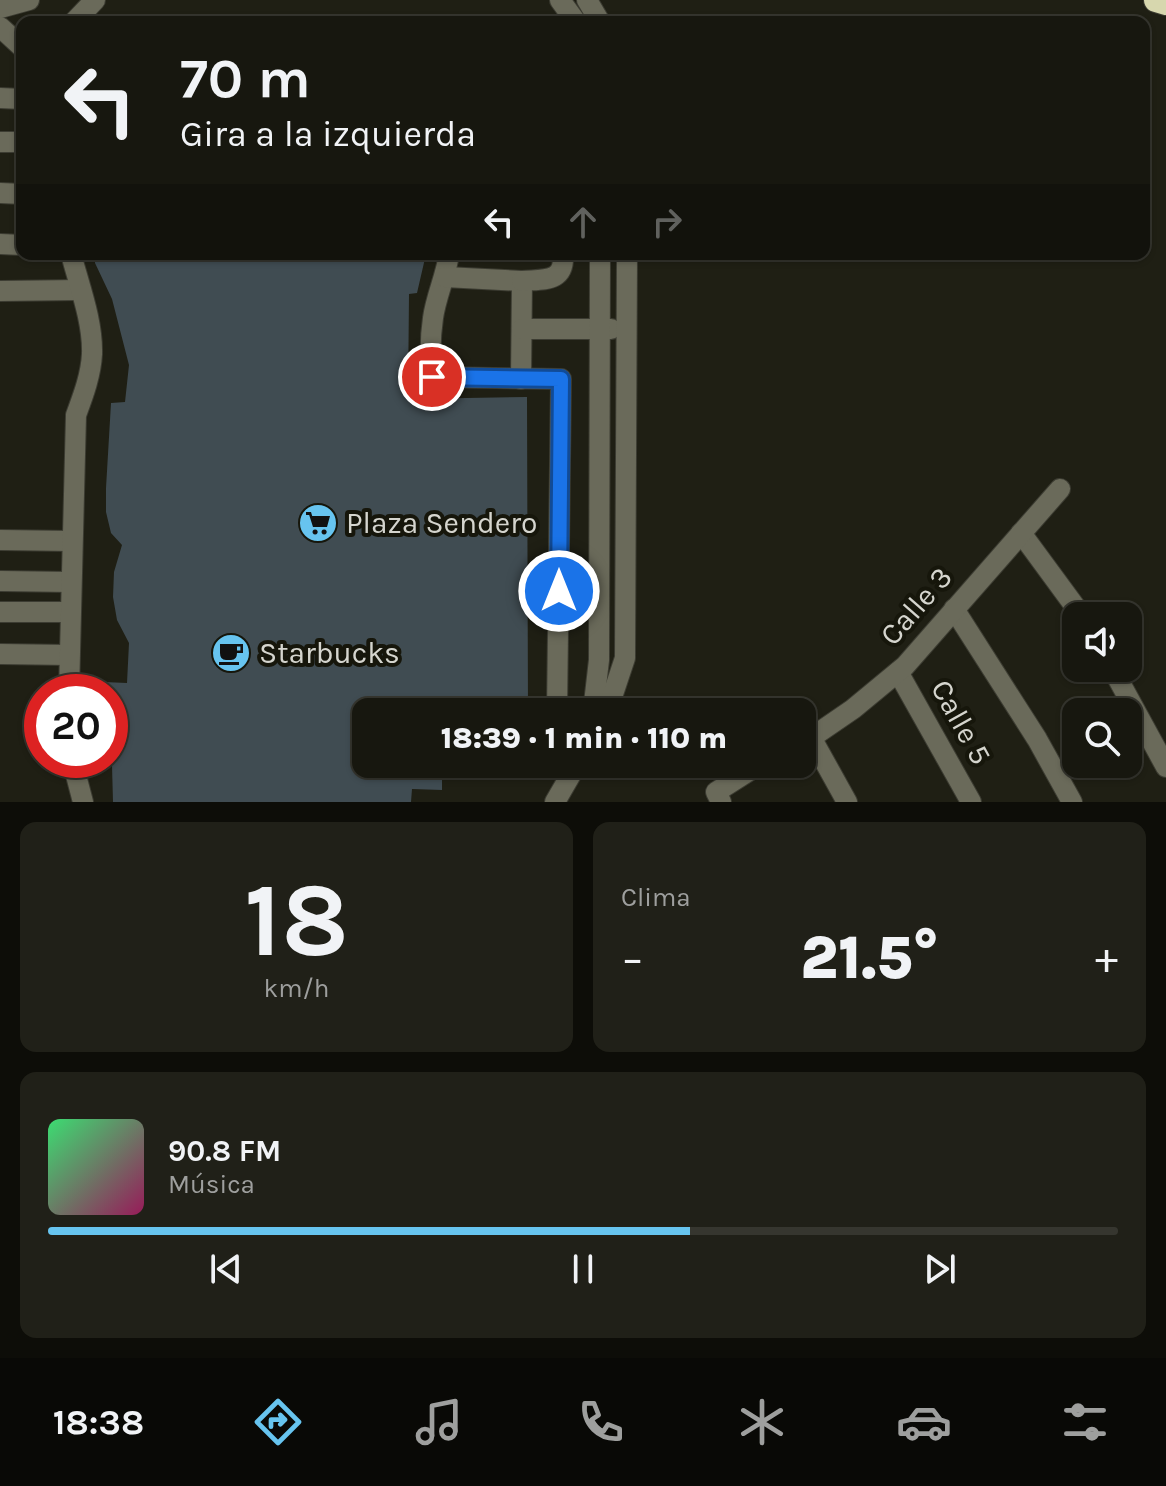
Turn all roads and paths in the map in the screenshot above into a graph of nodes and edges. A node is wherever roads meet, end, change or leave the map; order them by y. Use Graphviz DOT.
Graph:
graph roads {
  1 [pos="29,0"];
  2 [pos="95,0"];
  3 [pos="1156,0"];
  4 [pos="1166,3"];
  5 [pos="0,8"];
  6 [pos="80,16"];
  7 [pos="0,27"];
  8 [pos="16,42"];
  9 [pos="72,260"];
  10 [pos="448,260"];
  11 [pos="564,260"];
  12 [pos="600,260"];
  13 [pos="627,260"];
  14 [pos="445,277"];
  15 [pos="522,281"];
  16 [pos="80,290"];
  17 [pos="0,291"];
  18 [pos="522,329"];
  19 [pos="627,329"];
  20 [pos="600,330"];
  21 [pos="521,379"];
  22 [pos="1060,489"];
  23 [pos="1021,533"];
  24 [pos="0,540"];
  25 [pos="72,541"];
  26 [pos="0,581"];
  27 [pos="71,582"];
  28 [pos="1072,602"];
  29 [pos="954,609"];
  30 [pos="0,612"];
  31 [pos="70,612"];
  32 [pos="0,654"];
  33 [pos="61,654"];
  34 [pos="0,664"];
  35 [pos="898,672"];
  36 [pos="65,674"];
  37 [pos="1120,682"];
  38 [pos="557,698"];
  39 [pos="595,698"];
  40 [pos="612,698"];
  41 [pos="816,735"];
  42 [pos="816,756"];
  43 [pos="1166,767"];
  44 [pos="77,778"];
  45 [pos="569,778"];
  46 [pos="742,778"];
  47 [pos="714,799"];
  48 [pos="83,802"];
  49 [pos="555,802"];
  50 [pos="847,802"];
  51 [pos="971,802"];
  52 [pos="1072,802"];
  1 -- 5 [label="street"];
  2 -- 6 [label="street"];
  3 -- 4 [label="highway"];
  7 -- 8 [label="street"];
  9 -- 16 [label="street"];
  10 -- 14 [label="street"];
  11 -- 15 [label="street"];
  12 -- 20 [label="street"];
  13 -- 19 [label="street"];
  14 -- 15 [label="street"];
  14 -- 21 [label="street"];
  15 -- 18 [label="street"];
  16 -- 17 [label="street"];
  16 -- 25 [label="street"];
  18 -- 20 [label="street"];
  18 -- 21 [label="street"];
  19 -- 20 [label="street"];
  19 -- 40 [label="street"];
  20 -- 39 [label="street"];
  21 -- 38 [label="street"];
  22 -- 23 [label="street, Calle 3"];
  23 -- 28 [label="street"];
  23 -- 29 [label="street, Calle 3"];
  24 -- 25 [label="street"];
  25 -- 27 [label="street"];
  26 -- 27 [label="street"];
  27 -- 31 [label="street"];
  29 -- 35 [label="street, Calle 3"];
  29 -- 52 [label="street"];
  30 -- 31 [label="street"];
  31 -- 33 [label="street"];
  32 -- 33 [label="street"];
  33 -- 34 [label="street"];
  33 -- 36 [label="street"];
  35 -- 41 [label="street, Calle 3"];
  35 -- 51 [label="street, Calle 5"];
  37 -- 43 [label="street"];
  42 -- 50 [label="street"];
  44 -- 48 [label="street"];
  45 -- 49 [label="street"];
  46 -- 47 [label="street"];
}
